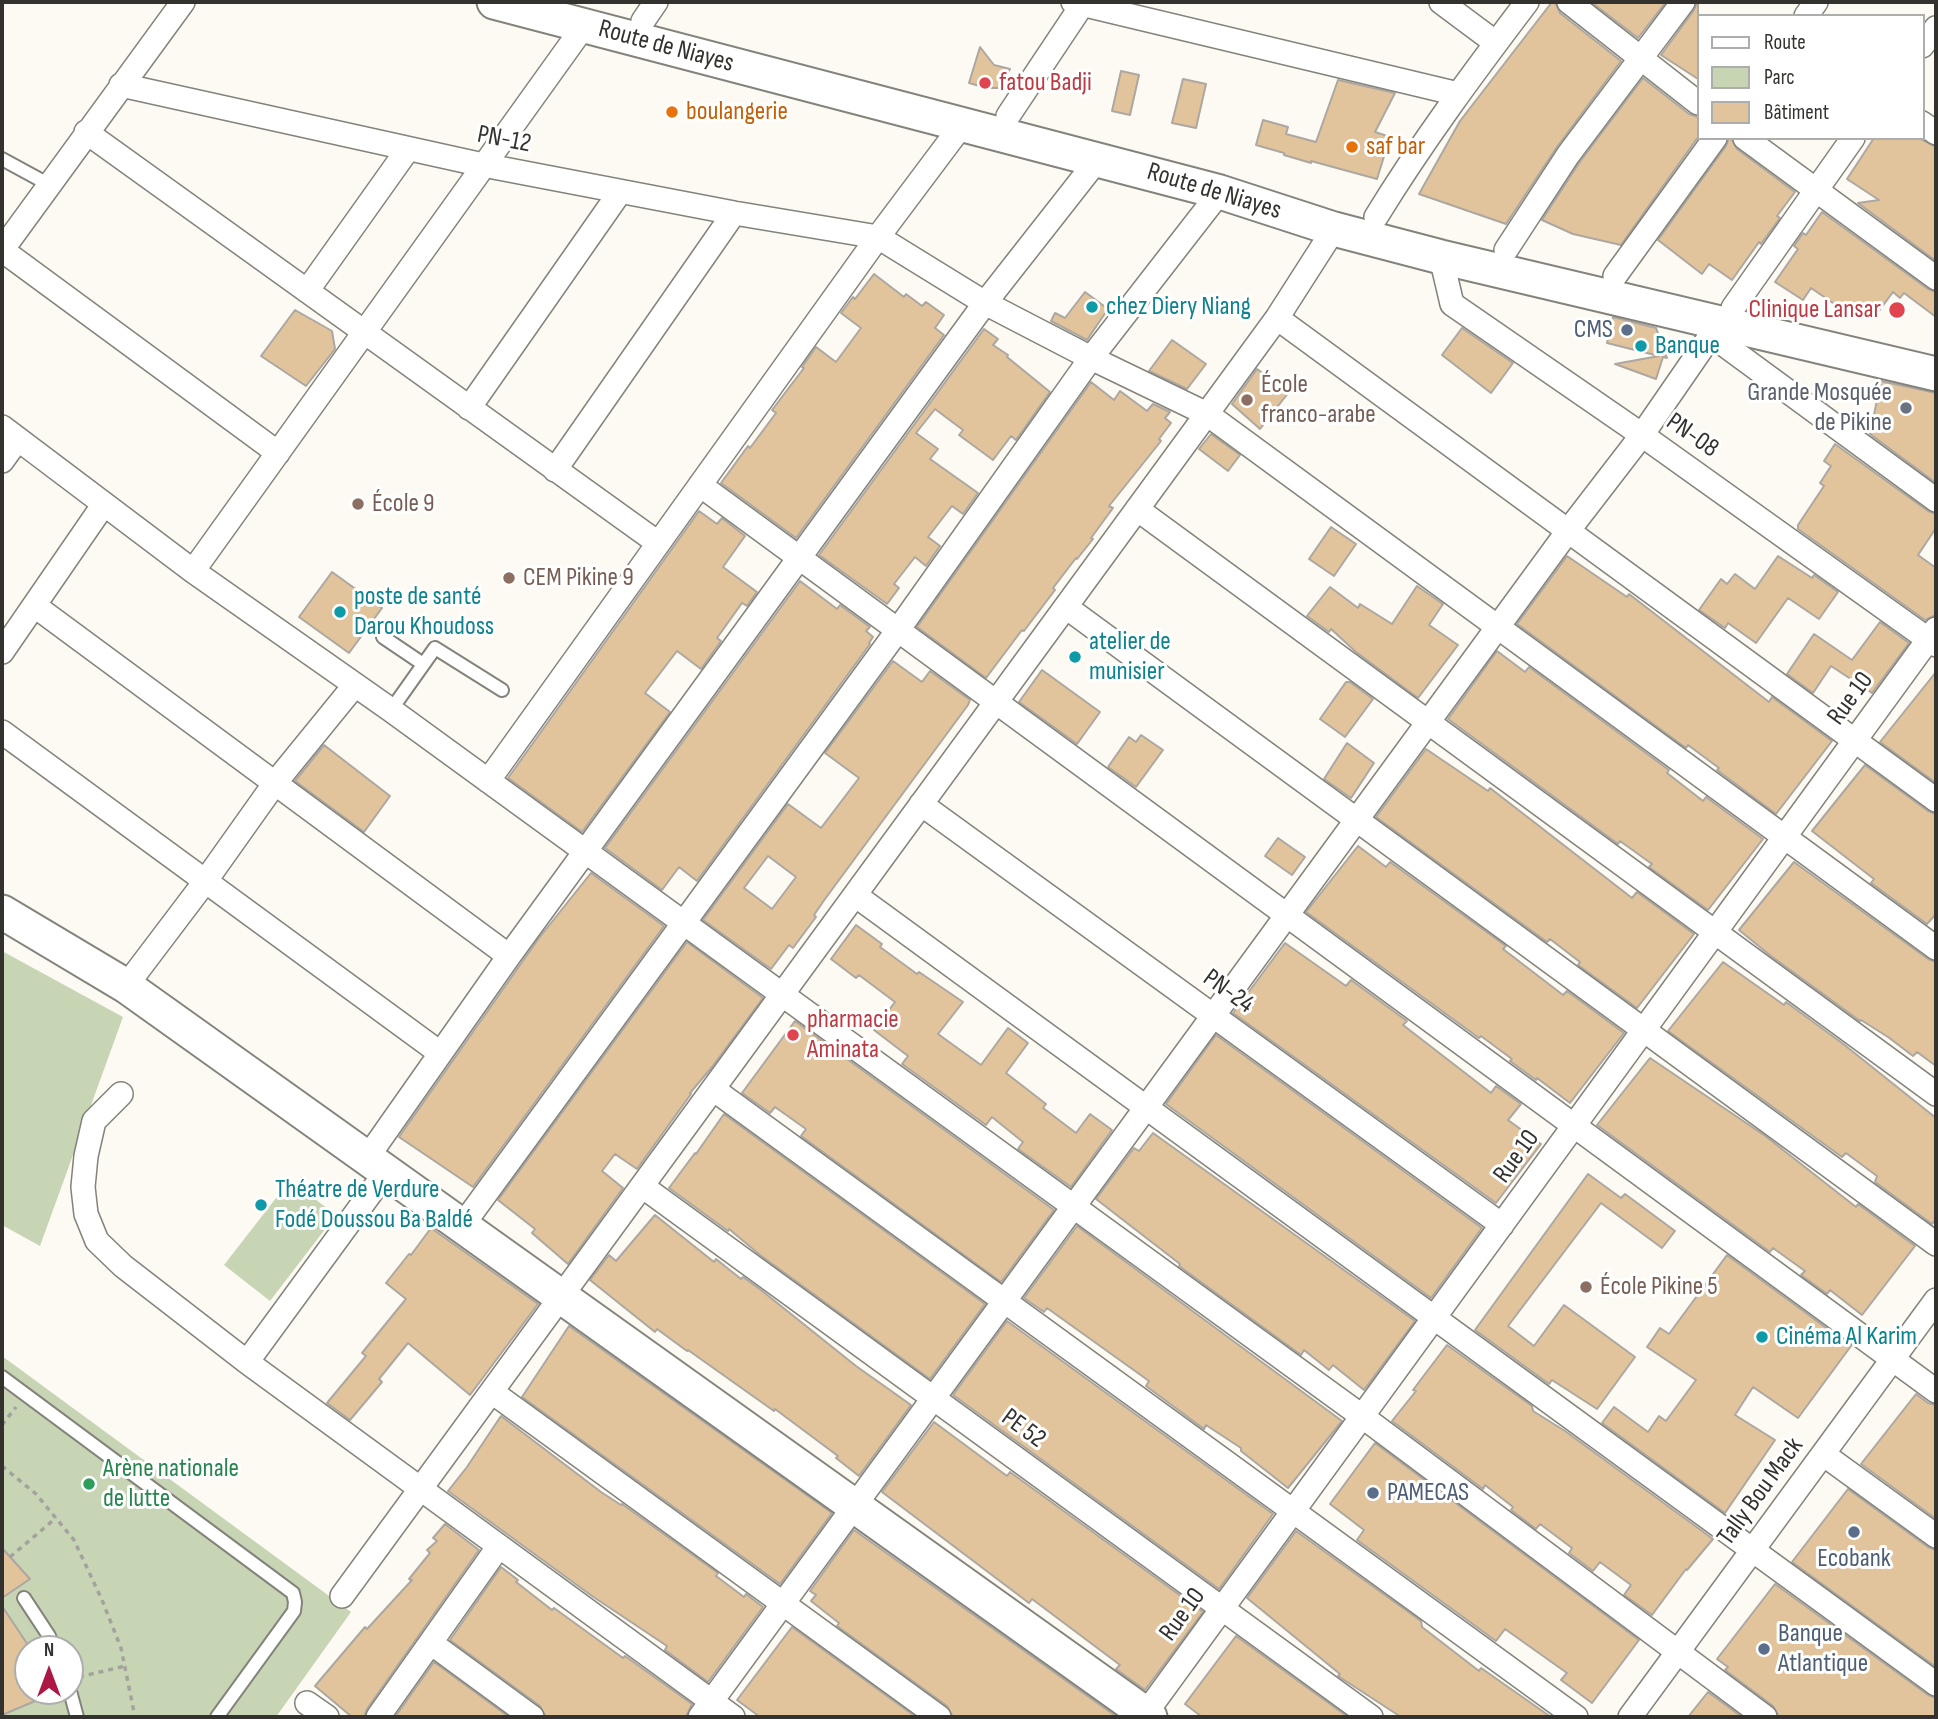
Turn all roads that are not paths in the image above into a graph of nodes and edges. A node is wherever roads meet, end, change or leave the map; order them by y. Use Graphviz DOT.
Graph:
graph roads {
  1 [pos="183,2"];
  2 [pos="494,2"];
  3 [pos="1441,2"];
  4 [pos="1527,2"];
  5 [pos="1569,2"];
  6 [pos="1683,2"];
  7 [pos="1080,3"];
  8 [pos="650,12"];
  9 [pos="580,14"];
  10 [pos="1936,27"];
  11 [pos="1496,43"];
  12 [pos="1924,43"];
  13 [pos="1642,59"];
  14 [pos="121,85"];
  15 [pos="1458,94"];
  16 [pos="1696,101"];
  17 [pos="1008,116"];
  18 [pos="962,125"];
  19 [pos="86,132"];
  20 [pos="1714,140"];
  21 [pos="1748,140"];
  22 [pos="1852,140"];
  23 [pos="408,149"];
  24 [pos="2,159"];
  25 [pos="1098,159"];
  26 [pos="483,165"];
  27 [pos="48,184"];
  28 [pos="1816,189"];
  29 [pos="620,192"];
  30 [pos="1220,192"];
  31 [pos="734,213"];
  32 [pos="1376,217"];
  33 [pos="1334,229"];
  34 [pos="878,237"];
  35 [pos="2,250"];
  36 [pos="1506,250"];
  37 [pos="1441,257"];
  38 [pos="1615,276"];
  39 [pos="1936,278"];
  40 [pos="307,291"];
  41 [pos="985,303"];
  42 [pos="1277,318"];
  43 [pos="1720,322"];
  44 [pos="364,332"];
  45 [pos="1936,355"];
  46 [pos="1091,358"];
  47 [pos="1936,374"];
  48 [pos="469,408"];
  49 [pos="1207,414"];
  50 [pos="10,433"];
  51 [pos="1642,435"];
  52 [pos="278,453"];
  53 [pos="2,461"];
  54 [pos="555,470"];
  55 [pos="700,485"];
  56 [pos="1936,500"];
  57 [pos="104,504"];
  58 [pos="1137,509"];
  59 [pos="1568,531"];
  60 [pos="658,544"];
  61 [pos="799,558"];
  62 [pos="192,571"];
  63 [pos="35,606"];
  64 [pos="1066,607"];
  65 [pos="1498,627"];
  66 [pos="898,630"];
  67 [pos="383,637"];
  68 [pos="1934,638"];
  69 [pos="2,653"];
  70 [pos="423,664"];
  71 [pos="354,686"];
  72 [pos="502,690"];
  73 [pos="996,702"];
  74 [pos="391,710"];
  75 [pos="1428,722"];
  76 [pos="2,732"];
  77 [pos="1855,741"];
  78 [pos="488,781"];
  79 [pos="275,783"];
  80 [pos="1936,800"];
  81 [pos="921,804"];
  82 [pos="1357,820"];
  83 [pos="1785,837"];
  84 [pos="585,851"];
  85 [pos="204,883"];
  86 [pos="855,895"];
  87 [pos="2,912"];
  88 [pos="1287,915"];
  89 [pos="685,923"];
  90 [pos="1715,933"];
  91 [pos="1936,948"];
  92 [pos="509,956"];
  93 [pos="126,986"];
  94 [pos="782,996"];
  95 [pos="1213,1016"];
  96 [pos="1644,1030"];
  97 [pos="440,1053"];
  98 [pos="713,1089"];
  99 [pos="121,1094"];
  100 [pos="1936,1094"];
  101 [pos="1146,1108"];
  102 [pos="1574,1126"];
  103 [pos="377,1165"];
  104 [pos="642,1186"];
  105 [pos="1074,1207"];
  106 [pos="1502,1225"];
  107 [pos="462,1226"];
  108 [pos="1936,1244"];
  109 [pos="561,1297"];
  110 [pos="1936,1300"];
  111 [pos="1004,1301"];
  112 [pos="1434,1318"];
  113 [pos="1893,1359"];
  114 [pos="247,1362"];
  115 [pos="2,1377"];
  116 [pos="1936,1391"];
  117 [pos="492,1392"];
  118 [pos="933,1398"];
  119 [pos="1363,1417"];
  120 [pos="1823,1454"];
  121 [pos="420,1489"];
  122 [pos="855,1506"];
  123 [pos="1293,1512"];
  124 [pos="1936,1536"];
  125 [pos="499,1546"];
  126 [pos="1753,1550"];
  127 [pos="342,1596"];
  128 [pos="24,1598"];
  129 [pos="783,1604"];
  130 [pos="1222,1609"];
  131 [pos="48,1635"];
  132 [pos="431,1643"];
  133 [pos="1678,1652"];
  134 [pos="1936,1684"];
  135 [pos="307,1703"];
  136 [pos="706,1709"];
  137 [pos="1146,1716"];
  138 [pos="217,1717"];
  139 [pos="327,1717"];
  140 [pos="378,1717"];
  141 [pos="532,1717"];
  142 [pos="733,1717"];
  143 [pos="939,1717"];
  144 [pos="1371,1717"];
  145 [pos="1576,1717"];
  146 [pos="1630,1717"];
  147 [pos="1765,1717"];
  1 -- 14 [label="street"];
  2 -- 9 [label="main road, Route de Niayes"];
  3 -- 11 [label="street"];
  4 -- 11 [label="street"];
  5 -- 13 [label="street"];
  6 -- 13 [label="street"];
  7 -- 15 [label="street"];
  7 -- 17 [label="street"];
  8 -- 9 [label="main road, Route de Niayes"];
  8 -- 17 [label="main road, Route de Niayes"];
  9 -- 18 [label="main road, Route de Niayes"];
  9 -- 26 [label="street"];
  10 -- 12 [label="street"];
  11 -- 15 [label="street"];
  13 -- 16 [label="street"];
  13 -- 36 [label="street"];
  14 -- 19 [label="street"];
  14 -- 23 [label="street, PN-12"];
  15 -- 32 [label="street"];
  17 -- 32 [label="main road, Route de Niayes"];
  18 -- 25 [label="main road, Route de Niayes"];
  18 -- 34 [label="street"];
  19 -- 27 [label="street"];
  19 -- 40 [label="street"];
  20 -- 38 [label="street"];
  21 -- 28 [label="street"];
  22 -- 28 [label="street"];
  23 -- 26 [label="street, PN-12"];
  23 -- 40 [label="street"];
  24 -- 27 [label="lane"];
  25 -- 30 [label="main road, Route de Niayes"];
  25 -- 41 [label="street"];
  26 -- 29 [label="street, PN-12"];
  26 -- 44 [label="street"];
  27 -- 35 [label="street"];
  28 -- 39 [label="street"];
  28 -- 43 [label="street"];
  29 -- 31 [label="street, PN-12"];
  29 -- 48 [label="street"];
  30 -- 33 [label="main road, Route de Niayes"];
  30 -- 46 [label="street"];
  31 -- 34 [label="street, PN-12"];
  31 -- 54 [label="street"];
  32 -- 36 [label="main road, Route de Niayes"];
  33 -- 37 [label="main road, Route de Niayes"];
  33 -- 42 [label="street"];
  34 -- 41 [label="street"];
  34 -- 55 [label="street"];
  35 -- 52 [label="street"];
  36 -- 38 [label="main road, Route de Niayes"];
  37 -- 43 [label="main road, Route de Niayes"];
  37 -- 51 [label="street, PN-08"];
  38 -- 43 [label="main road, Route de Niayes"];
  40 -- 44 [label="street"];
  41 -- 46 [label="street"];
  41 -- 61 [label="street"];
  42 -- 49 [label="street"];
  42 -- 59 [label="street"];
  43 -- 45 [label="main road, Route de Niayes"];
  43 -- 47 [label="main road, Route de Niayes"];
  43 -- 51 [label="street"];
  43 -- 56 [label="street"];
  44 -- 48 [label="street"];
  44 -- 52 [label="street"];
  46 -- 49 [label="street"];
  46 -- 66 [label="street"];
  48 -- 54 [label="street"];
  49 -- 58 [label="street"];
  49 -- 65 [label="street"];
  50 -- 53 [label="street"];
  50 -- 57 [label="street"];
  51 -- 59 [label="street"];
  51 -- 68 [label="street, PN-08"];
  52 -- 62 [label="street"];
  54 -- 60 [label="street"];
  55 -- 60 [label="street"];
  55 -- 61 [label="street"];
  57 -- 62 [label="street"];
  57 -- 63 [label="street"];
  58 -- 64 [label="street"];
  58 -- 75 [label="street"];
  59 -- 65 [label="street"];
  59 -- 77 [label="street"];
  60 -- 78 [label="street"];
  61 -- 66 [label="street"];
  61 -- 84 [label="street"];
  62 -- 71 [label="street"];
  63 -- 69 [label="street"];
  63 -- 79 [label="street"];
  64 -- 73 [label="street"];
  64 -- 82 [label="street"];
  65 -- 75 [label="street"];
  65 -- 83 [label="street"];
  66 -- 73 [label="street"];
  66 -- 89 [label="street"];
  67 -- 70 [label="lane"];
  68 -- 77 [label="street, Rue 10"];
  70 -- 72 [label="lane"];
  70 -- 74 [label="lane"];
  71 -- 74 [label="street"];
  71 -- 79 [label="street"];
  73 -- 81 [label="street"];
  73 -- 88 [label="street"];
  74 -- 78 [label="street"];
  75 -- 82 [label="street"];
  75 -- 90 [label="street"];
  76 -- 85 [label="street"];
  77 -- 80 [label="street"];
  77 -- 83 [label="street, Rue 10"];
  78 -- 84 [label="street"];
  79 -- 85 [label="street"];
  79 -- 92 [label="street"];
  81 -- 86 [label="street"];
  81 -- 95 [label="street, PN-24"];
  82 -- 88 [label="street"];
  82 -- 96 [label="street"];
  83 -- 90 [label="street, Rue 10"];
  83 -- 91 [label="street"];
  84 -- 89 [label="street"];
  84 -- 92 [label="street"];
  85 -- 93 [label="street"];
  85 -- 97 [label="street"];
  86 -- 94 [label="street"];
  86 -- 101 [label="street"];
  87 -- 93 [label="main road"];
  88 -- 95 [label="street"];
  88 -- 102 [label="street"];
  89 -- 94 [label="street"];
  89 -- 107 [label="street"];
  90 -- 96 [label="street, Rue 10"];
  90 -- 100 [label="street"];
  92 -- 97 [label="street"];
  93 -- 103 [label="main road"];
  94 -- 98 [label="street"];
  94 -- 105 [label="street"];
  95 -- 101 [label="street"];
  95 -- 106 [label="street, PN-24"];
  96 -- 102 [label="street, Rue 10"];
  96 -- 108 [label="street"];
  97 -- 103 [label="street"];
  98 -- 104 [label="street"];
  98 -- 111 [label="street"];
  99 -- 114 [label="street"];
  101 -- 105 [label="street"];
  101 -- 112 [label="street"];
  102 -- 106 [label="street, Rue 10"];
  102 -- 113 [label="street"];
  103 -- 107 [label="main road"];
  103 -- 114 [label="street"];
  104 -- 109 [label="street"];
  104 -- 118 [label="street, PE 52"];
  105 -- 111 [label="street"];
  105 -- 119 [label="street"];
  106 -- 112 [label="street, Rue 10"];
  107 -- 109 [label="main road"];
  109 -- 117 [label="street"];
  109 -- 122 [label="main road"];
  110 -- 113 [label="street, Tally Bou Mack"];
  111 -- 118 [label="street"];
  111 -- 123 [label="street"];
  112 -- 119 [label="street, Rue 10"];
  112 -- 126 [label="street"];
  113 -- 116 [label="street"];
  113 -- 120 [label="street, Tally Bou Mack"];
  114 -- 121 [label="street"];
  115 -- 138 [label="lane"];
  117 -- 121 [label="street"];
  117 -- 129 [label="street"];
  118 -- 122 [label="street"];
  118 -- 130 [label="street, PE 52"];
  119 -- 123 [label="street, Rue 10"];
  119 -- 133 [label="street"];
  120 -- 124 [label="street"];
  120 -- 126 [label="street, Tally Bou Mack"];
  121 -- 125 [label="street"];
  121 -- 127 [label="street"];
  122 -- 129 [label="street"];
  122 -- 137 [label="main road"];
  123 -- 130 [label="street, Rue 10"];
  123 -- 145 [label="street"];
  125 -- 132 [label="street"];
  125 -- 136 [label="street"];
  126 -- 133 [label="street, Tally Bou Mack"];
  126 -- 134 [label="street"];
  128 -- 131 [label="lane"];
  129 -- 136 [label="street"];
  129 -- 143 [label="street"];
  130 -- 137 [label="street, Rue 10"];
  130 -- 144 [label="street, PE 52"];
  132 -- 140 [label="street"];
  132 -- 141 [label="street"];
  133 -- 146 [label="street, Tally Bou Mack"];
  133 -- 147 [label="street"];
  135 -- 139 [label="street"];
  136 -- 142 [label="street"];
}
